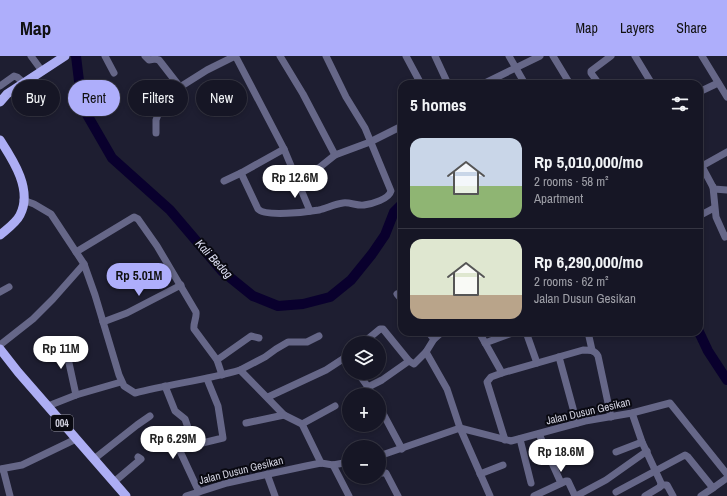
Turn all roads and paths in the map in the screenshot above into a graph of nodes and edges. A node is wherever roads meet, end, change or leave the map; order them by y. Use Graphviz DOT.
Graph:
graph roads {
  1 [pos="31,56"];
  2 [pos="65,56"];
  3 [pos="105,56"];
  4 [pos="145,56"];
  5 [pos="235,56"];
  6 [pos="280,56"];
  7 [pos="326,56"];
  8 [pos="406,56"];
  9 [pos="435,56"];
  10 [pos="509,56"];
  11 [pos="540,56"];
  12 [pos="553,56"];
  13 [pos="611,56"];
  14 [pos="635,56"];
  15 [pos="702,56"];
  16 [pos="516,69"];
  17 [pos="42,71"];
  18 [pos="114,73"];
  19 [pos="20,80"];
  20 [pos="28,80"];
  21 [pos="174,80"];
  22 [pos="419,80"];
  23 [pos="446,80"];
  24 [pos="492,80"];
  25 [pos="523,80"];
  26 [pos="568,80"];
  27 [pos="596,80"];
  28 [pos="650,80"];
  29 [pos="188,83"];
  30 [pos="718,83"];
  31 [pos="0,86"];
  32 [pos="703,90"];
  33 [pos="12,91"];
  34 [pos="727,97"];
  35 [pos="0,102"];
  36 [pos="158,116"];
  37 [pos="398,128"];
  38 [pos="156,133"];
  39 [pos="0,140"];
  40 [pos="370,142"];
  41 [pos="284,149"];
  42 [pos="727,152"];
  43 [pos="336,156"];
  44 [pos="703,162"];
  45 [pos="703,169"];
  46 [pos="241,173"];
  47 [pos="297,180"];
  48 [pos="224,181"];
  49 [pos="713,187"];
  50 [pos="727,190"];
  51 [pos="23,200"];
  52 [pos="714,208"];
  53 [pos="310,211"];
  54 [pos="703,214"];
  55 [pos="0,235"];
  56 [pos="726,238"];
  57 [pos="76,252"];
  58 [pos="84,264"];
  59 [pos="181,285"];
  60 [pos="9,288"];
  61 [pos="0,292"];
  62 [pos="103,322"];
  63 [pos="319,336"];
  64 [pos="372,336"];
  65 [pos="431,336"];
  66 [pos="437,336"];
  67 [pos="481,336"];
  68 [pos="504,336"];
  69 [pos="527,336"];
  70 [pos="589,336"];
  71 [pos="259,338"];
  72 [pos="434,339"];
  73 [pos="64,340"];
  74 [pos="485,343"];
  75 [pos="0,345"];
  76 [pos="0,349"];
  77 [pos="592,350"];
  78 [pos="426,352"];
  79 [pos="558,357"];
  80 [pos="217,360"];
  81 [pos="342,361"];
  82 [pos="409,361"];
  83 [pos="537,363"];
  84 [pos="240,370"];
  85 [pos="502,373"];
  86 [pos="222,375"];
  87 [pos="207,379"];
  88 [pos="363,380"];
  89 [pos="121,382"];
  90 [pos="165,386"];
  91 [pos="368,387"];
  92 [pos="76,395"];
  93 [pos="268,397"];
  94 [pos="48,406"];
  95 [pos="335,406"];
  96 [pos="632,413"];
  97 [pos="284,415"];
  98 [pos="150,416"];
  99 [pos="611,417"];
  100 [pos="386,419"];
  101 [pos="246,423"];
  102 [pos="302,424"];
  103 [pos="577,424"];
  104 [pos="460,428"];
  105 [pos="539,434"];
  106 [pos="76,439"];
  107 [pos="520,439"];
  108 [pos="505,440"];
  109 [pos="642,442"];
  110 [pos="194,445"];
  111 [pos="402,449"];
  112 [pos="647,451"];
  113 [pos="616,452"];
  114 [pos="386,454"];
  115 [pos="138,457"];
  116 [pos="94,459"];
  117 [pos="342,463"];
  118 [pos="321,464"];
  119 [pos="333,465"];
  120 [pos="503,465"];
  121 [pos="1,469"];
  122 [pos="656,470"];
  123 [pos="386,473"];
  124 [pos="267,474"];
  125 [pos="480,474"];
  126 [pos="727,475"];
  127 [pos="114,482"];
  128 [pos="531,483"];
  129 [pos="561,483"];
  130 [pos="661,484"];
  131 [pos="713,488"];
  132 [pos="549,489"];
  133 [pos="199,492"];
  134 [pos="616,492"];
  135 [pos="208,493"];
  136 [pos="10,496"];
  137 [pos="126,496"];
  138 [pos="186,496"];
  139 [pos="276,496"];
  140 [pos="349,496"];
  141 [pos="398,496"];
  142 [pos="490,496"];
  143 [pos="534,496"];
  144 [pos="552,496"];
  145 [pos="576,496"];
  146 [pos="645,496"];
  147 [pos="673,496"];
  148 [pos="701,496"];
  1 -- 17 [label="street"];
  2 -- 17 [label="main road"];
  3 -- 18 [label="street"];
  4 -- 21 [label="street"];
  5 -- 29 [label="street"];
  5 -- 41 [label="street"];
  6 -- 43 [label="street"];
  7 -- 40 [label="street"];
  8 -- 22 [label="street"];
  9 -- 23 [label="street"];
  10 -- 16 [label="street"];
  11 -- 16 [label="street"];
  12 -- 26 [label="street"];
  13 -- 27 [label="street"];
  14 -- 28 [label="street"];
  15 -- 30 [label="street"];
  16 -- 24 [label="street"];
  16 -- 25 [label="street"];
  17 -- 20 [label="main road"];
  19 -- 31 [label="street"];
  30 -- 32 [label="street"];
  30 -- 34 [label="street"];
  33 -- 35 [label="main road"];
  36 -- 38 [label="street"];
  37 -- 40 [label="street"];
  39 -- 51 [label="main road"];
  40 -- 43 [label="street"];
  40 -- 53 [label="street"];
  41 -- 46 [label="street"];
  41 -- 47 [label="street"];
  42 -- 44 [label="street"];
  43 -- 47 [label="street"];
  45 -- 49 [label="street"];
  46 -- 48 [label="street"];
  46 -- 53 [label="street"];
  47 -- 53 [label="street"];
  49 -- 50 [label="street"];
  49 -- 52 [label="street"];
  51 -- 55 [label="main road"];
  51 -- 57 [label="street"];
  52 -- 54 [label="street"];
  52 -- 56 [label="street"];
  57 -- 58 [label="street"];
  57 -- 59 [label="street"];
  58 -- 62 [label="street"];
  58 -- 75 [label="street"];
  59 -- 62 [label="street"];
  59 -- 80 [label="street"];
  60 -- 61 [label="street"];
  62 -- 89 [label="street"];
  63 -- 84 [label="street"];
  64 -- 82 [label="street"];
  65 -- 72 [label="street"];
  66 -- 72 [label="street"];
  67 -- 74 [label="street"];
  68 -- 74 [label="street"];
  69 -- 83 [label="street"];
  70 -- 77 [label="street"];
  71 -- 80 [label="street"];
  72 -- 78 [label="street"];
  73 -- 92 [label="street"];
  74 -- 85 [label="street"];
  76 -- 94 [label="main road, 004"];
  77 -- 79 [label="street"];
  77 -- 99 [label="street"];
  78 -- 82 [label="street"];
  78 -- 104 [label="street"];
  79 -- 83 [label="street"];
  79 -- 103 [label="street"];
  80 -- 86 [label="street"];
  81 -- 93 [label="street"];
  82 -- 91 [label="street"];
  83 -- 85 [label="street"];
  84 -- 86 [label="street"];
  84 -- 93 [label="street"];
  85 -- 108 [label="street"];
  86 -- 87 [label="street"];
  87 -- 90 [label="street"];
  87 -- 110 [label="street"];
  88 -- 91 [label="street"];
  89 -- 90 [label="street"];
  89 -- 92 [label="street"];
  90 -- 110 [label="street"];
  92 -- 94 [label="street"];
  93 -- 97 [label="street"];
  94 -- 106 [label="main road, 004"];
  95 -- 102 [label="street"];
  96 -- 99 [label="street, Jalan Dusun Gesikan"];
  96 -- 109 [label="street"];
  96 -- 126 [label="street, Jalan Dusun Gesikan"];
  97 -- 101 [label="street"];
  97 -- 102 [label="street"];
  98 -- 116 [label="street"];
  99 -- 103 [label="street, Jalan Dusun Gesikan"];
  100 -- 111 [label="street"];
  102 -- 118 [label="street"];
  103 -- 105 [label="street, Jalan Dusun Gesikan"];
  104 -- 108 [label="street, Jalan Dusun Gesikan"];
  104 -- 111 [label="street"];
  104 -- 125 [label="street"];
  105 -- 107 [label="street, Jalan Dusun Gesikan"];
  105 -- 129 [label="street"];
  106 -- 116 [label="main road, 004"];
  106 -- 121 [label="street"];
  107 -- 108 [label="street, Jalan Dusun Gesikan"];
  107 -- 128 [label="street"];
  109 -- 112 [label="street"];
  109 -- 113 [label="street"];
  110 -- 133 [label="street"];
  111 -- 114 [label="street"];
  112 -- 122 [label="street"];
  112 -- 145 [label="street"];
  115 -- 127 [label="street"];
  116 -- 127 [label="main road, 004"];
  117 -- 119 [label="street, Jalan Dusun Gesikan"];
  118 -- 119 [label="street, Jalan Dusun Gesikan"];
  118 -- 124 [label="street, Jalan Dusun Gesikan"];
  119 -- 140 [label="street"];
  120 -- 125 [label="street"];
  121 -- 136 [label="street"];
  122 -- 130 [label="street"];
  122 -- 131 [label="street"];
  122 -- 134 [label="street"];
  123 -- 141 [label="street"];
  124 -- 135 [label="street, Jalan Dusun Gesikan"];
  124 -- 139 [label="street"];
  125 -- 142 [label="street"];
  126 -- 131 [label="street"];
  127 -- 137 [label="main road, 004"];
  129 -- 132 [label="street"];
  129 -- 145 [label="street"];
  130 -- 146 [label="street"];
  130 -- 147 [label="street"];
  131 -- 148 [label="street"];
  132 -- 143 [label="street"];
  132 -- 144 [label="street"];
  133 -- 135 [label="street, Jalan Dusun Gesikan"];
  133 -- 138 [label="street, Jalan Dusun Gesikan"];
}
